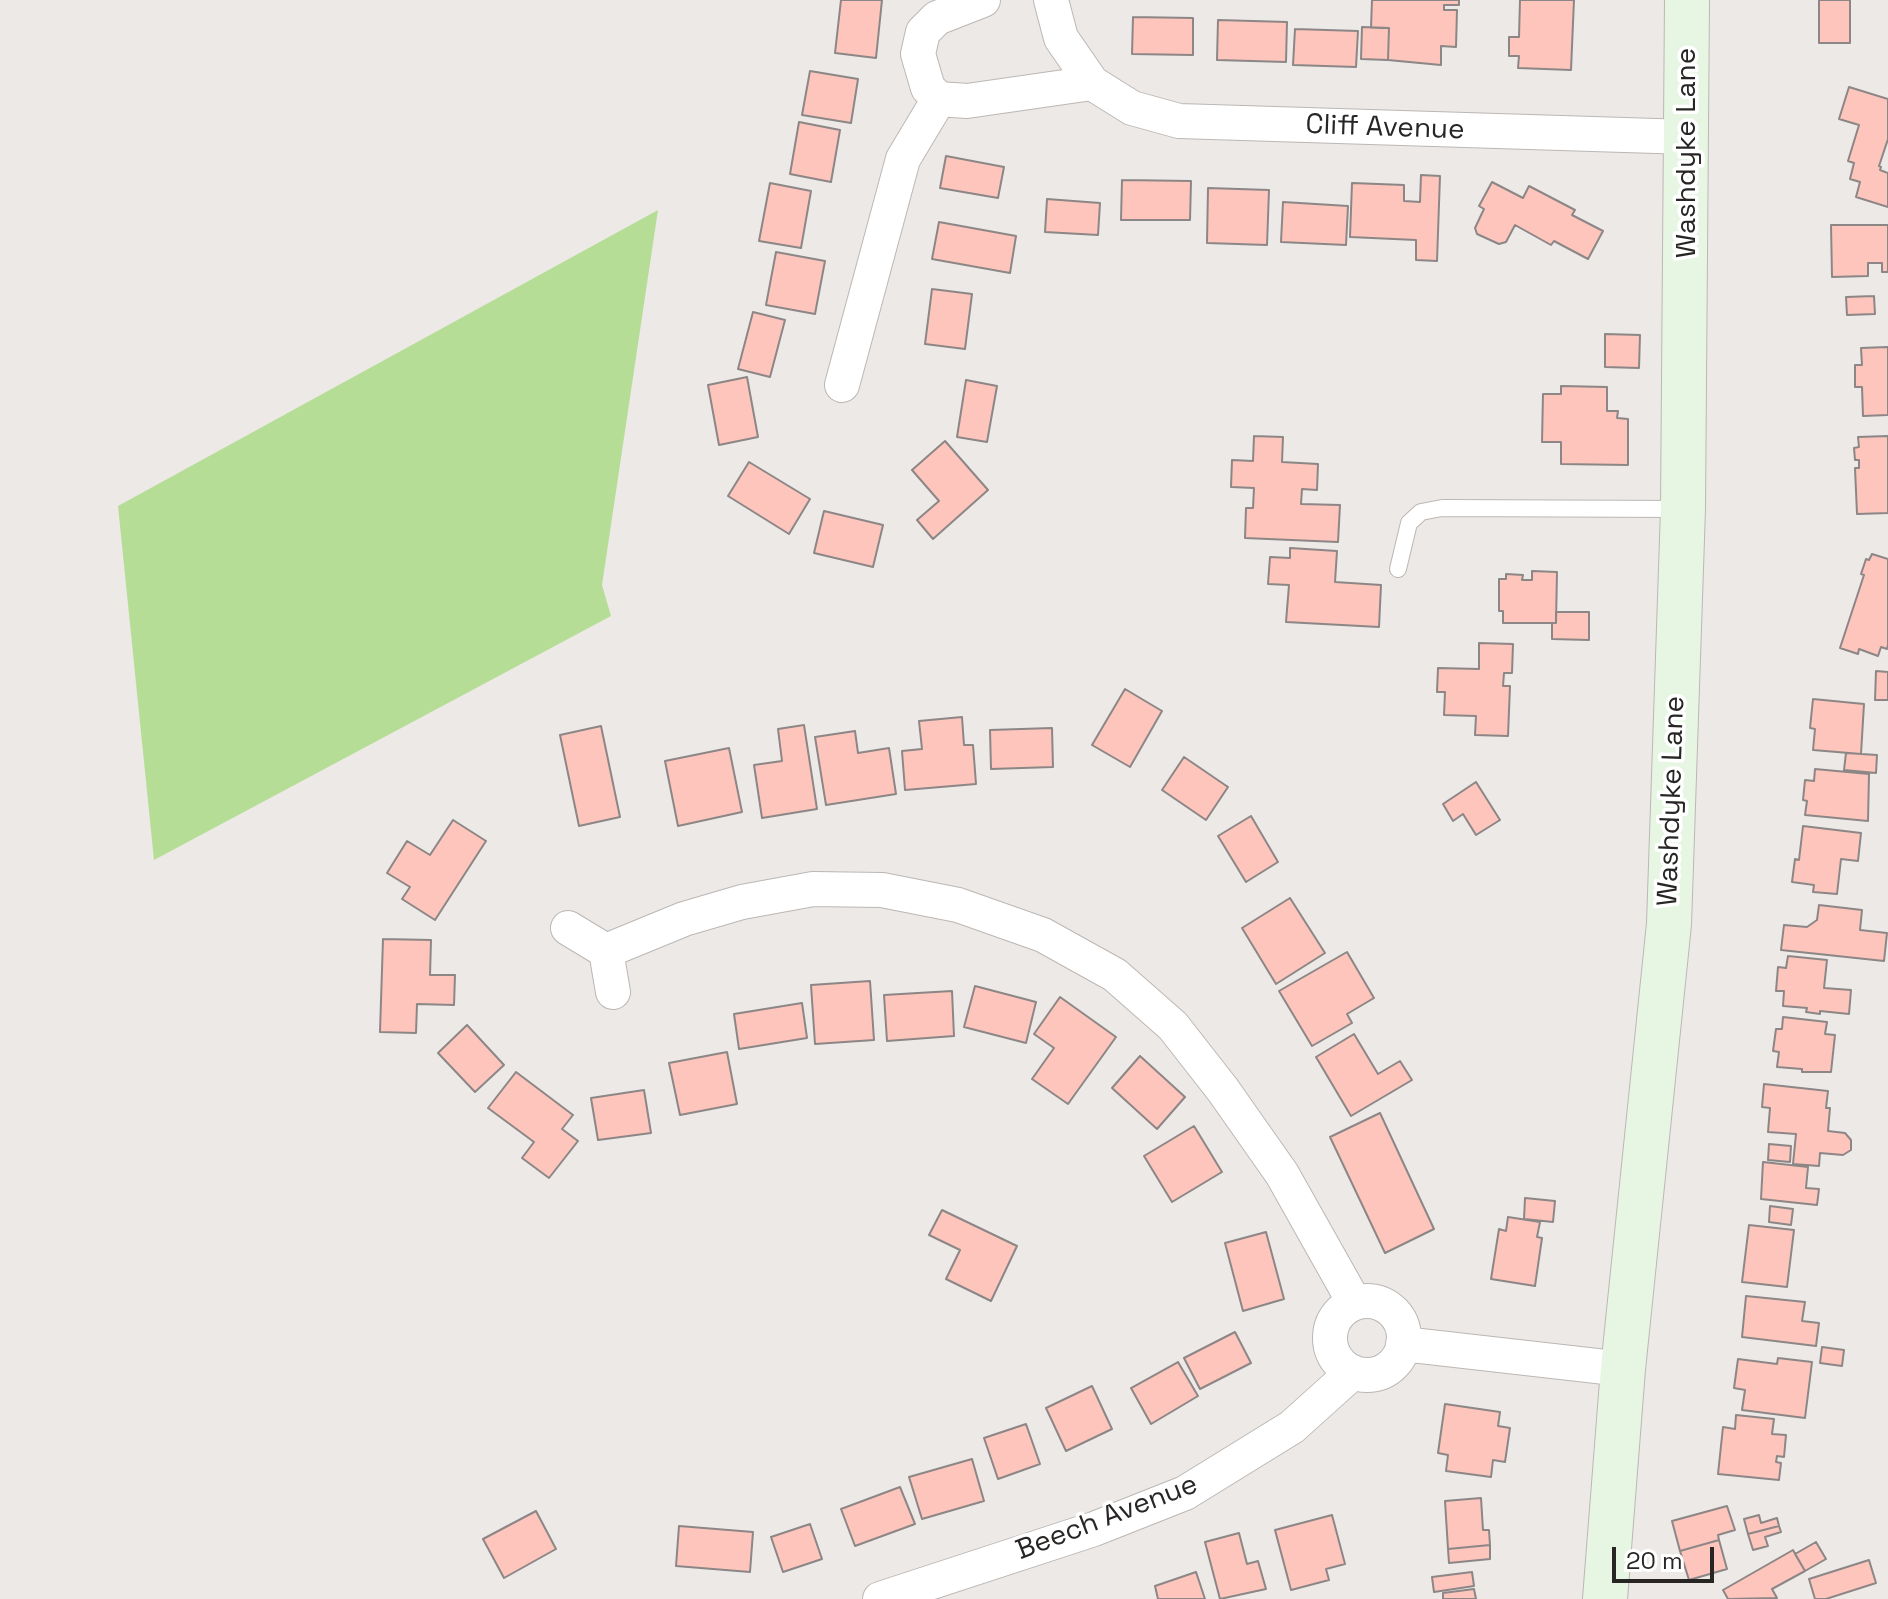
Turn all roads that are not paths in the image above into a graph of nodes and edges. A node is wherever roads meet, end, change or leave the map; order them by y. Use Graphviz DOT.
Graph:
graph roads {
  1 [pos="983,0"];
  2 [pos="1051,0"];
  3 [pos="1687,0"];
  4 [pos="1092,83"];
  5 [pos="939,99"];
  6 [pos="1688,137"];
  7 [pos="842,385"];
  8 [pos="1683,509"];
  9 [pos="1398,569"];
  10 [pos="568,928"];
  11 [pos="606,951"];
  12 [pos="613,992"];
  13 [pos="1354,1302"];
  14 [pos="1403,1344"];
  15 [pos="1623,1369"];
  16 [pos="1353,1372"];
  17 [pos="880,1599"];
  18 [pos="1605,1599"];
  1 -- 5 [label="street"];
  2 -- 4 [label="street, Cliff Avenue"];
  3 -- 6 [label="street, Washdyke Lane"];
  4 -- 5 [label="street"];
  4 -- 6 [label="street, Cliff Avenue"];
  5 -- 7 [label="street"];
  6 -- 8 [label="street, Washdyke Lane"];
  8 -- 9 [label="lane"];
  8 -- 15 [label="street, Washdyke Lane"];
  10 -- 11 [label="street"];
  11 -- 12 [label="street"];
  11 -- 13 [label="street"];
  13 -- 14 [label="street"];
  13 -- 16 [label="street"];
  14 -- 15 [label="street"];
  14 -- 16 [label="street"];
  15 -- 18 [label="street, Washdyke Lane"];
  16 -- 17 [label="street, Beech Avenue"];
}
